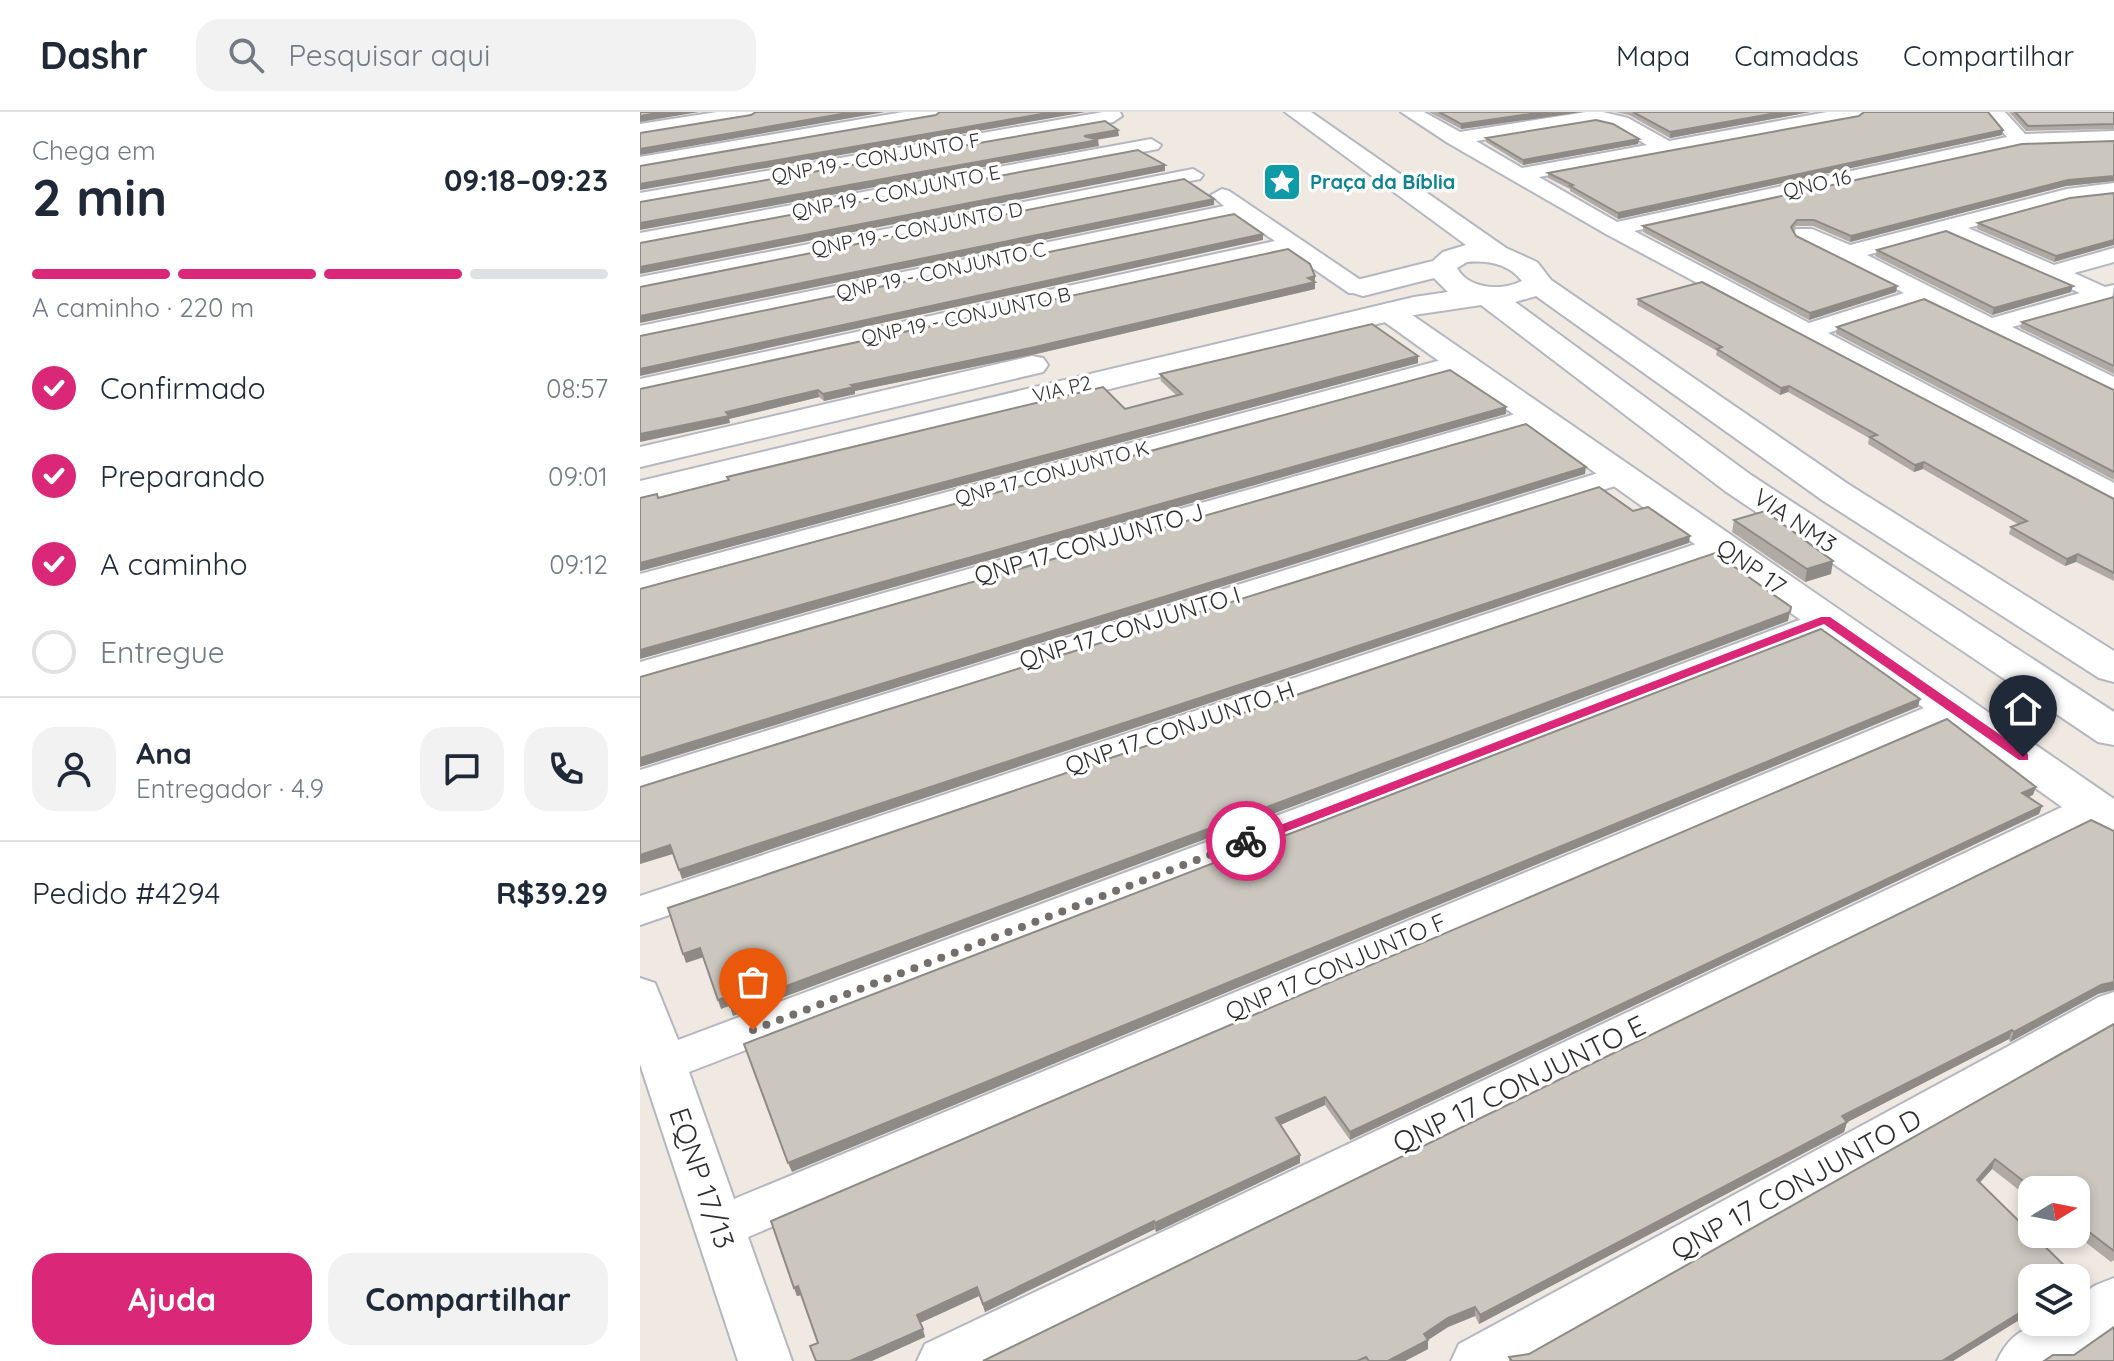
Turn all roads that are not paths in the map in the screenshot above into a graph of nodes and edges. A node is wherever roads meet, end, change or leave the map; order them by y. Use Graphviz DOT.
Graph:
graph roads {
  1 [pos="752,112"];
  2 [pos="936,112"];
  3 [pos="1410,112"];
  4 [pos="1731,112"];
  5 [pos="1858,112"];
  6 [pos="2000,112"];
  7 [pos="1110,114"];
  8 [pos="1286,116"];
  9 [pos="1558,116"];
  10 [pos="640,130"];
  11 [pos="1769,130"];
  12 [pos="2114,137"];
  13 [pos="1455,139"];
  14 [pos="2020,140"];
  15 [pos="1151,145"];
  16 [pos="1667,148"];
  17 [pos="640,163"];
  18 [pos="1193,175"];
  19 [pos="1517,175"];
  20 [pos="2114,189"];
  21 [pos="2082,192"];
  22 [pos="640,199"];
  23 [pos="2114,204"];
  24 [pos="1241,209"];
  25 [pos="1946,226"];
  26 [pos="1614,229"];
  27 [pos="1804,234"];
  28 [pos="640,240"];
  29 [pos="1293,244"];
  30 [pos="1496,254"];
  31 [pos="1851,254"];
  32 [pos="2114,255"];
  33 [pos="1446,263"];
  34 [pos="2054,272"];
  35 [pos="640,284"];
  36 [pos="1538,284"];
  37 [pos="1357,288"];
  38 [pos="2109,293"];
  39 [pos="1925,294"];
  40 [pos="1487,295"];
  41 [pos="1314,299"];
  42 [pos="1389,312"];
  43 [pos="1989,326"];
  44 [pos="1808,331"];
  45 [pos="640,333"];
  46 [pos="1060,358"];
  47 [pos="1464,362"];
  48 [pos="939,386"];
  49 [pos="2113,386"];
  50 [pos="640,387"];
  51 [pos="897,396"];
  52 [pos="959,413"];
  53 [pos="1537,416"];
  54 [pos="919,423"];
  55 [pos="640,457"];
  56 [pos="1621,475"];
  57 [pos="1738,483"];
  58 [pos="640,492"];
  59 [pos="2113,493"];
  60 [pos="1720,545"];
  61 [pos="640,584"];
  62 [pos="1980,586"];
  63 [pos="1826,620"];
  64 [pos="1992,652"];
  65 [pos="2114,669"];
  66 [pos="640,673"];
  67 [pos="2114,685"];
  68 [pos="1953,708"];
  69 [pos="2114,732"];
  70 [pos="640,782"];
  71 [pos="2104,814"];
  72 [pos="640,911"];
  73 [pos="640,994"];
  74 [pos="2114,1008"];
  75 [pos="663,1064"];
  76 [pos="719,1227"];
  77 [pos="2114,1301"];
  78 [pos="765,1361"];
  79 [pos="944,1361"];
  80 [pos="1478,1361"];
  81 [pos="2024,1361"];
  1 -- 10 [label="street"];
  2 -- 17 [label="street"];
  3 -- 13 [label="street"];
  4 -- 11 [label="street"];
  5 -- 11 [label="street"];
  6 -- 14 [label="street"];
  7 -- 15 [label="street"];
  7 -- 22 [label="street, QNP 19 - CONJUNTO F"];
  8 -- 30 [label="main road"];
  8 -- 33 [label="main road"];
  9 -- 13 [label="street"];
  9 -- 16 [label="street"];
  11 -- 16 [label="street"];
  12 -- 14 [label="street, QNO 16"];
  13 -- 19 [label="street"];
  14 -- 26 [label="street, QNO 16"];
  15 -- 18 [label="street"];
  15 -- 28 [label="street, QNP 19 - CONJUNTO E"];
  16 -- 19 [label="street"];
  18 -- 24 [label="street"];
  18 -- 35 [label="street, QNP 19 - CONJUNTO D"];
  19 -- 26 [label="street"];
  20 -- 21 [label="street"];
  21 -- 23 [label="street"];
  21 -- 25 [label="street"];
  24 -- 29 [label="street"];
  24 -- 45 [label="street, QNP 19 - CONJUNTO C"];
  25 -- 31 [label="street"];
  25 -- 34 [label="street"];
  26 -- 44 [label="street"];
  27 -- 31 [label="street, QNO 16"];
  29 -- 37 [label="street"];
  29 -- 50 [label="street, QNP 19 - CONJUNTO B"];
  30 -- 33 [label="main road"];
  30 -- 36 [label="main road, VIA NM3"];
  31 -- 39 [label="street, QNO 16"];
  32 -- 34 [label="street"];
  33 -- 37 [label="main road"];
  33 -- 40 [label="main road, VIA NM3"];
  34 -- 38 [label="street"];
  36 -- 40 [label="main road, VIA P2"];
  36 -- 62 [label="main road, VIA NM3"];
  37 -- 41 [label="main road"];
  38 -- 43 [label="street"];
  39 -- 43 [label="street, QNO 16"];
  39 -- 44 [label="street"];
  40 -- 42 [label="main road, VIA P2"];
  40 -- 57 [label="main road, VIA NM3"];
  42 -- 47 [label="main road, QNP 17"];
  42 -- 52 [label="main road, VIA P2"];
  43 -- 49 [label="street, QNO 16"];
  44 -- 59 [label="street"];
  46 -- 48 [label="main road, VIA P2"];
  47 -- 53 [label="main road, QNP 17"];
  47 -- 61 [label="street, QNP 17 CONJUNTO K"];
  48 -- 51 [label="main road, VIA P2"];
  48 -- 52 [label="main road"];
  51 -- 54 [label="main road"];
  51 -- 55 [label="main road, VIA P2"];
  52 -- 54 [label="main road, VIA P2"];
  53 -- 56 [label="main road, QNP 17"];
  53 -- 66 [label="street, QNP 17 CONJUNTO J"];
  54 -- 58 [label="main road, VIA P2"];
  56 -- 60 [label="main road, QNP 17"];
  56 -- 70 [label="street, QNP 17 CONJUNTO I"];
  57 -- 62 [label="main road"];
  57 -- 64 [label="main road, VIA NM3"];
  60 -- 63 [label="main road, QNP 17"];
  60 -- 72 [label="street, QNP 17 CONJUNTO H"];
  62 -- 65 [label="main road, VIA NM3"];
  63 -- 68 [label="main road, QNP 17"];
  63 -- 75 [label="street"];
  64 -- 67 [label="main road"];
  64 -- 69 [label="main road, VIA NM3"];
  68 -- 71 [label="main road, QNP 17"];
  68 -- 76 [label="street, QNP 17 CONJUNTO F"];
  71 -- 79 [label="street, QNP 17 CONJUNTO E"];
  73 -- 75 [label="street, EQNP 17/13"];
  74 -- 80 [label="street, QNP 17 CONJUNTO D"];
  75 -- 76 [label="street, EQNP 17/13"];
  76 -- 78 [label="street, EQNP 17/13"];
  77 -- 81 [label="street"];
}
